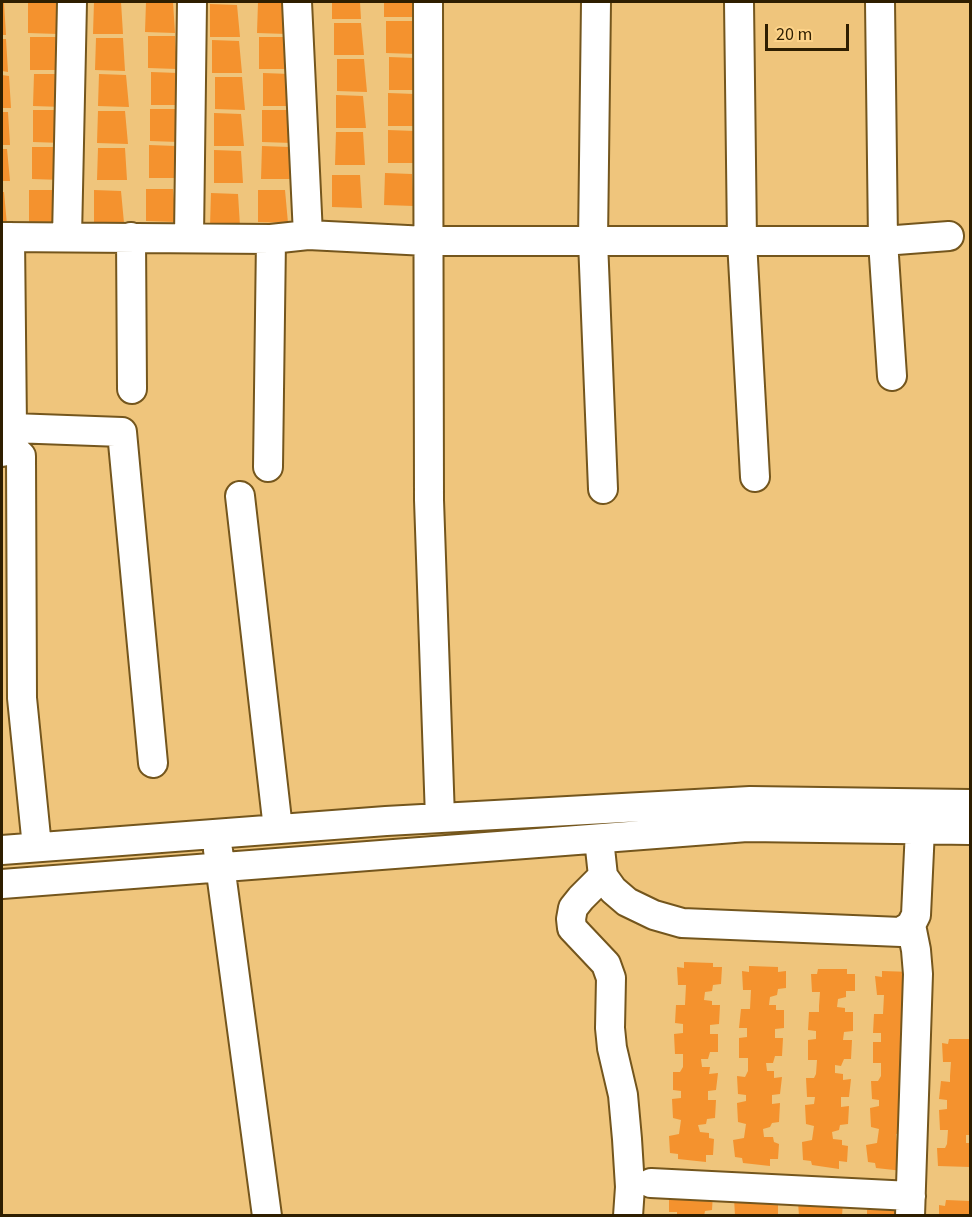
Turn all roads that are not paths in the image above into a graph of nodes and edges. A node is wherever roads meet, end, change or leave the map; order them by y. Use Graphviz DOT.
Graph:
graph roads {
  1 [pos="72,2"];
  2 [pos="192,2"];
  3 [pos="297,2"];
  4 [pos="428,2"];
  5 [pos="596,2"];
  6 [pos="739,2"];
  7 [pos="880,2"];
  8 [pos="308,235"];
  9 [pos="949,236"];
  10 [pos="6,237"];
  11 [pos="67,237"];
  12 [pos="131,237"];
  13 [pos="189,237"];
  14 [pos="271,239"];
  15 [pos="427,241"];
  16 [pos="593,241"];
  17 [pos="742,241"];
  18 [pos="883,241"];
  19 [pos="892,376"];
  20 [pos="132,389"];
  21 [pos="2,452"];
  22 [pos="268,466"];
  23 [pos="755,477"];
  24 [pos="603,489"];
  25 [pos="240,496"];
  26 [pos="12,699"];
  27 [pos="153,764"];
  28 [pos="970,804"];
  29 [pos="440,818"];
  30 [pos="278,829"];
  31 [pos="920,829"];
  32 [pos="970,830"];
  33 [pos="215,833"];
  34 [pos="599,839"];
  35 [pos="37,847"];
  36 [pos="2,850"];
  37 [pos="221,867"];
  38 [pos="603,876"];
  39 [pos="2,884"];
  40 [pos="910,925"];
  41 [pos="651,1183"];
  42 [pos="910,1206"];
  43 [pos="267,1215"];
  44 [pos="628,1215"];
  1 -- 11 [label="street"];
  2 -- 13 [label="street"];
  3 -- 8 [label="street"];
  4 -- 15 [label="street"];
  5 -- 16 [label="street"];
  6 -- 17 [label="street"];
  7 -- 18 [label="street"];
  8 -- 14 [label="street"];
  8 -- 15 [label="street"];
  9 -- 18 [label="street"];
  10 -- 11 [label="street"];
  10 -- 27 [label="street"];
  11 -- 12 [label="street"];
  12 -- 13 [label="street"];
  12 -- 20 [label="street"];
  13 -- 14 [label="street"];
  14 -- 22 [label="street"];
  15 -- 16 [label="street"];
  15 -- 29 [label="street"];
  16 -- 17 [label="street"];
  16 -- 24 [label="street"];
  17 -- 18 [label="street"];
  17 -- 23 [label="street"];
  18 -- 19 [label="street"];
  21 -- 26 [label="street"];
  25 -- 30 [label="street"];
  26 -- 35 [label="street"];
  28 -- 29 [label="street"];
  29 -- 30 [label="street"];
  30 -- 33 [label="street"];
  31 -- 32 [label="street"];
  31 -- 34 [label="street"];
  31 -- 40 [label="street"];
  33 -- 35 [label="street"];
  33 -- 37 [label="street"];
  34 -- 37 [label="street"];
  34 -- 38 [label="street"];
  35 -- 36 [label="street"];
  37 -- 39 [label="street"];
  37 -- 43 [label="street"];
  38 -- 40 [label="street"];
  38 -- 44 [label="street"];
  40 -- 42 [label="street"];
  41 -- 42 [label="street"];
}
